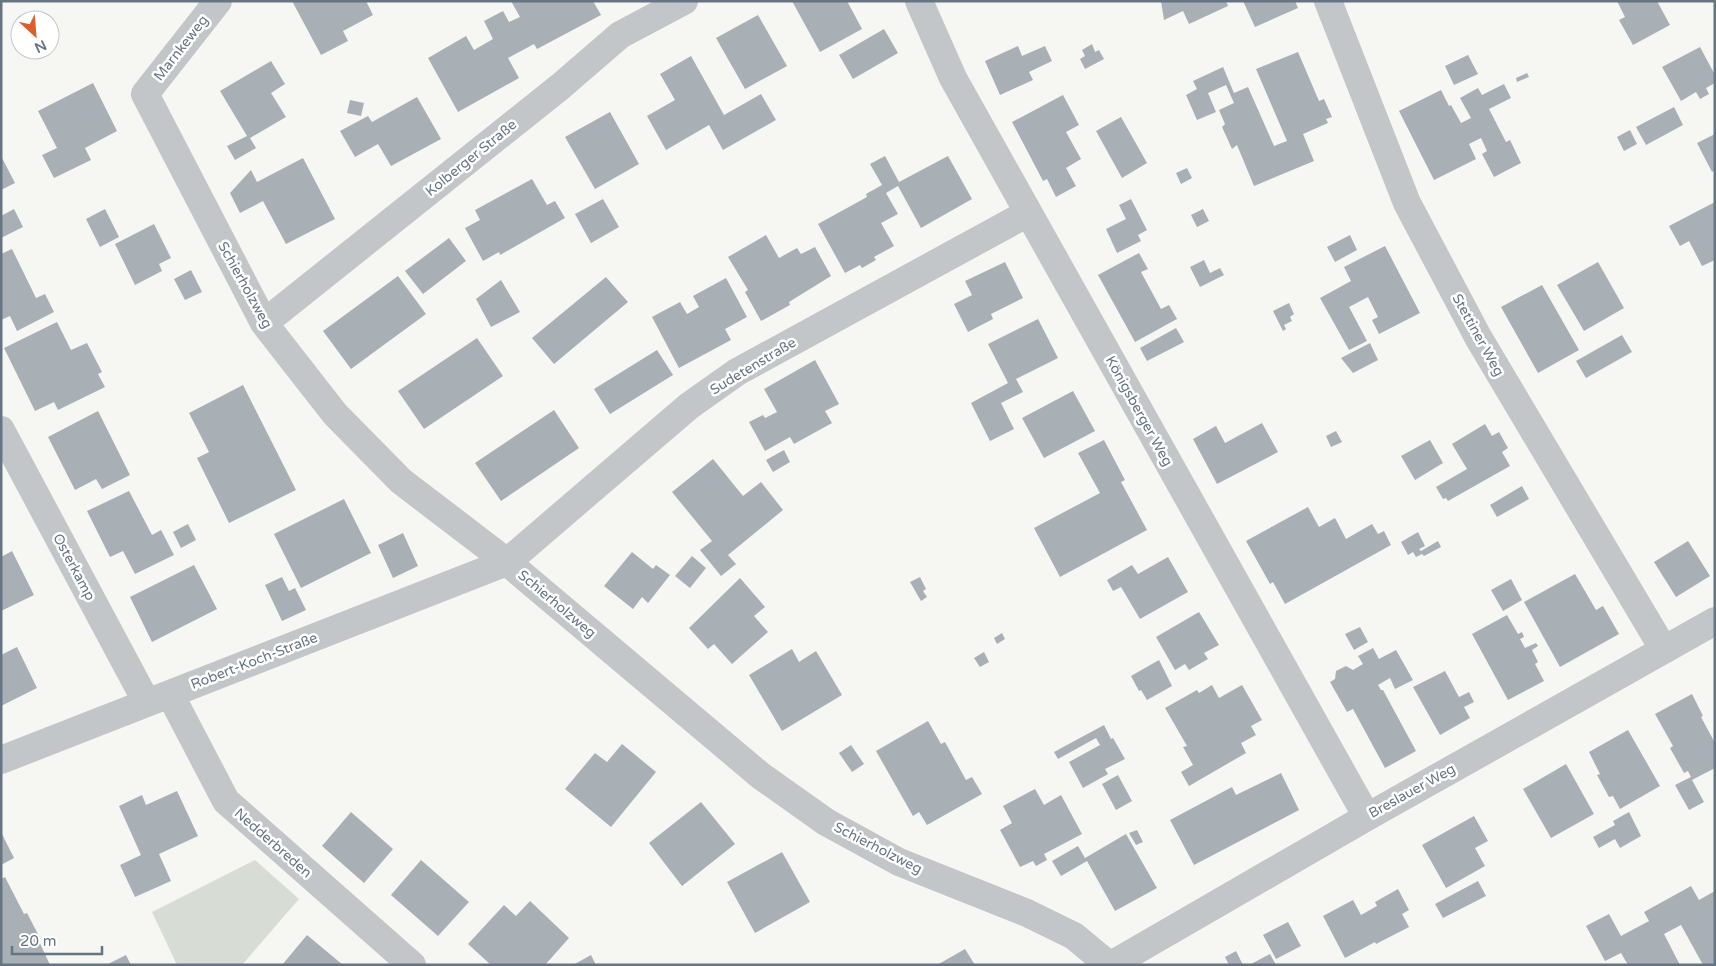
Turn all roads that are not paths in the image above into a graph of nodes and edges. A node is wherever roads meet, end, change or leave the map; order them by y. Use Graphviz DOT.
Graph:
graph roads {
  1 [pos="218,1"];
  2 [pos="684,1"];
  3 [pos="919,1"];
  4 [pos="1328,1"];
  5 [pos="145,94"];
  6 [pos="1028,213"];
  7 [pos="264,323"];
  8 [pos="1,430"];
  9 [pos="507,562"];
  10 [pos="1715,621"];
  11 [pos="1664,650"];
  12 [pos="159,699"];
  13 [pos="1,760"];
  14 [pos="1367,817"];
  15 [pos="412,965"];
  16 [pos="1110,965"];
  1 -- 5 [label="street, Marnkeweg"];
  2 -- 7 [label="street, Kolberger Straße"];
  3 -- 6 [label="street, Königsberger Weg"];
  4 -- 11 [label="street, Stettiner Weg"];
  5 -- 7 [label="street, Schierholzweg"];
  6 -- 9 [label="street, Sudetenstraße"];
  6 -- 14 [label="street, Königsberger Weg"];
  7 -- 9 [label="street, Schierholzweg"];
  8 -- 12 [label="street, Osterkamp"];
  9 -- 12 [label="street, Robert-Koch-Straße"];
  9 -- 16 [label="street, Schierholzweg"];
  10 -- 11 [label="street, Breslauer Weg"];
  11 -- 14 [label="street, Breslauer Weg"];
  12 -- 13 [label="street, Robert-Koch-Straße"];
  12 -- 15 [label="street, Nedderbreden"];
  14 -- 16 [label="street, Breslauer Weg"];
}
